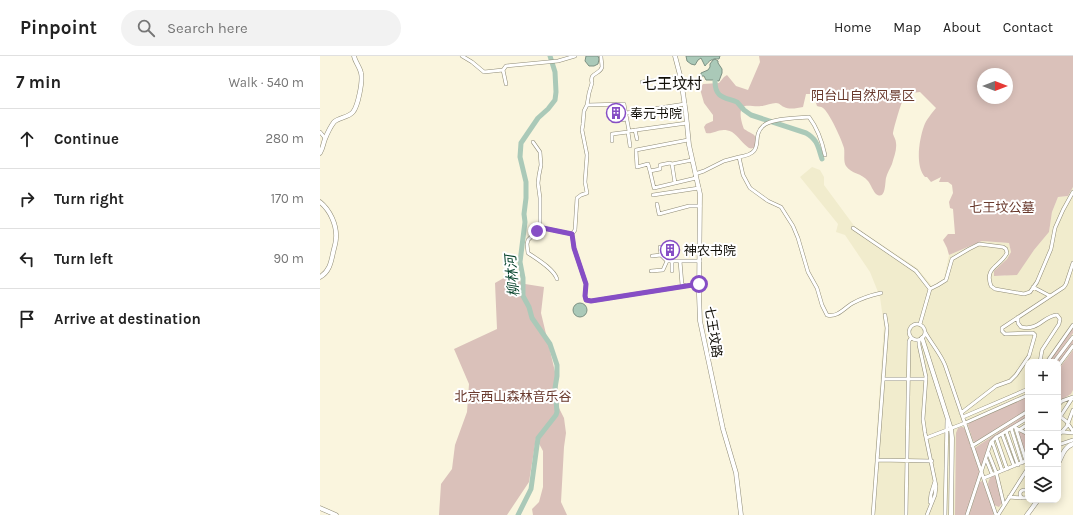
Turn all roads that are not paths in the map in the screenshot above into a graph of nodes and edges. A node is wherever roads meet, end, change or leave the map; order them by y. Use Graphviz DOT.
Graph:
graph roads {
  1 [pos="354,56"];
  2 [pos="462,56"];
  3 [pos="575,56"];
  4 [pos="601,56"];
  5 [pos="675,56"];
  6 [pos="503,70"];
  7 [pos="681,77"];
  8 [pos="642,82"];
  9 [pos="506,84"];
  10 [pos="685,104"];
  11 [pos="587,105"];
  12 [pos="626,113"];
  13 [pos="627,119"];
  14 [pos="613,121"];
  15 [pos="687,123"];
  16 [pos="636,130"];
  17 [pos="629,131"];
  18 [pos="320,132"];
  19 [pos="325,138"];
  20 [pos="637,138"];
  21 [pos="688,140"];
  22 [pos="612,141"];
  23 [pos="533,142"];
  24 [pos="630,146"];
  25 [pos="320,153"];
  26 [pos="825,155"];
  27 [pos="739,157"];
  28 [pos="692,160"];
  29 [pos="672,164"];
  30 [pos="650,171"];
  31 [pos="696,176"];
  32 [pos="675,183"];
  33 [pos="698,188"];
  34 [pos="1073,192"];
  35 [pos="653,195"];
  36 [pos="320,202"];
  37 [pos="657,204"];
  38 [pos="700,206"];
  39 [pos="538,227"];
  40 [pos="853,228"];
  41 [pos="572,234"];
  42 [pos="660,247"];
  43 [pos="660,255"];
  44 [pos="652,256"];
  45 [pos="668,260"];
  46 [pos="672,261"];
  47 [pos="680,261"];
  48 [pos="700,261"];
  49 [pos="1073,263"];
  50 [pos="651,271"];
  51 [pos="672,271"];
  52 [pos="320,277"];
  53 [pos="557,279"];
  54 [pos="699,284"];
  55 [pos="686,286"];
  56 [pos="1033,287"];
  57 [pos="930,289"];
  58 [pos="881,293"];
  59 [pos="1050,296"];
  60 [pos="885,315"];
  61 [pos="1018,318"];
  62 [pos="920,324"];
  63 [pos="1073,325"];
  64 [pos="925,332"];
  65 [pos="1073,337"];
  66 [pos="912,338"];
  67 [pos="921,339"];
  68 [pos="1073,346"];
  69 [pos="1041,355"];
  70 [pos="1040,359"];
  71 [pos="1046,359"];
  72 [pos="1049,359"];
  73 [pos="1056,359"];
  74 [pos="1061,362"];
  75 [pos="883,379"];
  76 [pos="908,380"];
  77 [pos="926,380"];
  78 [pos="1025,390"];
  79 [pos="1025,396"];
  80 [pos="1073,397"];
  81 [pos="1061,402"];
  82 [pos="1073,410"];
  83 [pos="961,413"];
  84 [pos="1025,413"];
  85 [pos="1061,413"];
  86 [pos="963,417"];
  87 [pos="1061,418"];
  88 [pos="1025,420"];
  89 [pos="965,423"];
  90 [pos="1068,423"];
  91 [pos="1015,427"];
  92 [pos="1024,427"];
  93 [pos="1011,428"];
  94 [pos="949,430"];
  95 [pos="1019,430"];
  96 [pos="1006,431"];
  97 [pos="1023,432"];
  98 [pos="1062,432"];
  99 [pos="1073,432"];
  100 [pos="1002,434"];
  101 [pos="926,438"];
  102 [pos="996,438"];
  103 [pos="1073,440"];
  104 [pos="992,441"];
  105 [pos="1061,444"];
  106 [pos="1073,444"];
  107 [pos="972,446"];
  108 [pos="988,452"];
  109 [pos="986,458"];
  110 [pos="1061,458"];
  111 [pos="877,460"];
  112 [pos="907,461"];
  113 [pos="932,461"];
  114 [pos="1025,462"];
  115 [pos="1018,465"];
  116 [pos="1014,466"];
  117 [pos="1007,469"];
  118 [pos="1002,470"];
  119 [pos="981,472"];
  120 [pos="996,472"];
  121 [pos="1025,473"];
  122 [pos="992,474"];
  123 [pos="984,478"];
  124 [pos="1025,490"];
  125 [pos="1009,497"];
  126 [pos="1023,498"];
  127 [pos="1036,503"];
  128 [pos="1004,505"];
  129 [pos="320,508"];
  130 [pos="336,515"];
  131 [pos="741,515"];
  132 [pos="873,515"];
  133 [pos="906,515"];
  134 [pos="927,515"];
  135 [pos="945,515"];
  136 [pos="951,515"];
  137 [pos="968,515"];
  138 [pos="997,515"];
  139 [pos="1026,515"];
  1 -- 19 [label="street"];
  2 -- 6 [label="street"];
  3 -- 6 [label="street"];
  4 -- 11 [label="street"];
  5 -- 7 [label="street, 七王坟路"];
  6 -- 9 [label="street"];
  7 -- 8 [label="street"];
  7 -- 10 [label="street, 七王坟路"];
  10 -- 12 [label="street"];
  10 -- 15 [label="street, 七王坟路"];
  11 -- 12 [label="street"];
  11 -- 41 [label="street"];
  12 -- 13 [label="street"];
  13 -- 14 [label="street"];
  13 -- 17 [label="street"];
  15 -- 16 [label="street"];
  15 -- 21 [label="street, 七王坟路"];
  16 -- 17 [label="street"];
  16 -- 20 [label="street"];
  17 -- 22 [label="street"];
  17 -- 24 [label="street"];
  18 -- 19 [label="street"];
  19 -- 25 [label="street"];
  21 -- 28 [label="street, 七王坟路"];
  21 -- 30 [label="street"];
  23 -- 39 [label="street"];
  26 -- 27 [label="street"];
  27 -- 31 [label="street"];
  27 -- 58 [label="street"];
  28 -- 29 [label="street"];
  28 -- 31 [label="street, 七王坟路"];
  29 -- 30 [label="street"];
  29 -- 32 [label="street"];
  30 -- 32 [label="street"];
  31 -- 32 [label="street"];
  31 -- 33 [label="street, 七王坟路"];
  33 -- 35 [label="street"];
  33 -- 38 [label="street, 七王坟路"];
  34 -- 56 [label="street"];
  36 -- 52 [label="street"];
  37 -- 38 [label="street"];
  38 -- 48 [label="street, 七王坟路"];
  39 -- 41 [label="street"];
  39 -- 53 [label="street"];
  40 -- 57 [label="street"];
  41 -- 55 [label="street"];
  42 -- 43 [label="street"];
  43 -- 44 [label="street"];
  43 -- 45 [label="street"];
  45 -- 46 [label="street"];
  45 -- 50 [label="street"];
  46 -- 47 [label="street"];
  46 -- 51 [label="street"];
  47 -- 48 [label="street"];
  47 -- 55 [label="street"];
  48 -- 54 [label="street, 七王坟路"];
  49 -- 59 [label="street"];
  54 -- 55 [label="street"];
  54 -- 131 [label="street, 七王坟路"];
  56 -- 57 [label="street"];
  56 -- 59 [label="street"];
  57 -- 62 [label="street"];
  59 -- 61 [label="street"];
  60 -- 75 [label="street"];
  61 -- 69 [label="street"];
  61 -- 83 [label="street"];
  62 -- 64 [label="street"];
  62 -- 66 [label="street"];
  63 -- 72 [label="street"];
  64 -- 67 [label="street"];
  64 -- 83 [label="street"];
  65 -- 73 [label="street"];
  66 -- 67 [label="street"];
  66 -- 76 [label="street"];
  67 -- 77 [label="street"];
  67 -- 94 [label="street"];
  68 -- 74 [label="street"];
  69 -- 70 [label="street"];
  69 -- 71 [label="street"];
  75 -- 76 [label="street"];
  75 -- 111 [label="street"];
  76 -- 77 [label="street"];
  76 -- 112 [label="street"];
  77 -- 101 [label="street"];
  78 -- 86 [label="street"];
  79 -- 89 [label="street"];
  80 -- 81 [label="street"];
  80 -- 85 [label="street"];
  82 -- 90 [label="street"];
  83 -- 86 [label="street"];
  84 -- 107 [label="street"];
  86 -- 89 [label="street"];
  87 -- 90 [label="street"];
  88 -- 91 [label="street"];
  89 -- 94 [label="street"];
  89 -- 107 [label="street"];
  90 -- 98 [label="street"];
  90 -- 99 [label="street"];
  91 -- 93 [label="street"];
  91 -- 95 [label="street"];
  91 -- 114 [label="street"];
  92 -- 95 [label="street"];
  92 -- 97 [label="street"];
  93 -- 96 [label="street"];
  93 -- 114 [label="street"];
  94 -- 101 [label="street"];
  94 -- 135 [label="street"];
  94 -- 136 [label="street"];
  95 -- 97 [label="street"];
  96 -- 100 [label="street"];
  96 -- 115 [label="street"];
  98 -- 99 [label="street"];
  100 -- 102 [label="street"];
  100 -- 116 [label="street"];
  101 -- 113 [label="street"];
  102 -- 104 [label="street"];
  102 -- 117 [label="street"];
  103 -- 105 [label="street"];
  104 -- 108 [label="street"];
  104 -- 118 [label="street"];
  106 -- 110 [label="street"];
  107 -- 119 [label="street"];
  108 -- 109 [label="street"];
  108 -- 120 [label="street"];
  109 -- 119 [label="street"];
  109 -- 122 [label="street"];
  111 -- 112 [label="street"];
  111 -- 132 [label="street"];
  112 -- 113 [label="street"];
  112 -- 133 [label="street"];
  113 -- 134 [label="street"];
  114 -- 115 [label="street"];
  115 -- 116 [label="street"];
  116 -- 117 [label="street"];
  117 -- 118 [label="street"];
  118 -- 120 [label="street"];
  119 -- 123 [label="street"];
  119 -- 137 [label="street"];
  120 -- 122 [label="street"];
  120 -- 128 [label="street"];
  121 -- 125 [label="street"];
  122 -- 123 [label="street"];
  123 -- 138 [label="street"];
  124 -- 126 [label="street"];
  125 -- 126 [label="street"];
  125 -- 128 [label="street"];
  127 -- 139 [label="street"];
  128 -- 138 [label="street"];
  129 -- 130 [label="street"];
}
